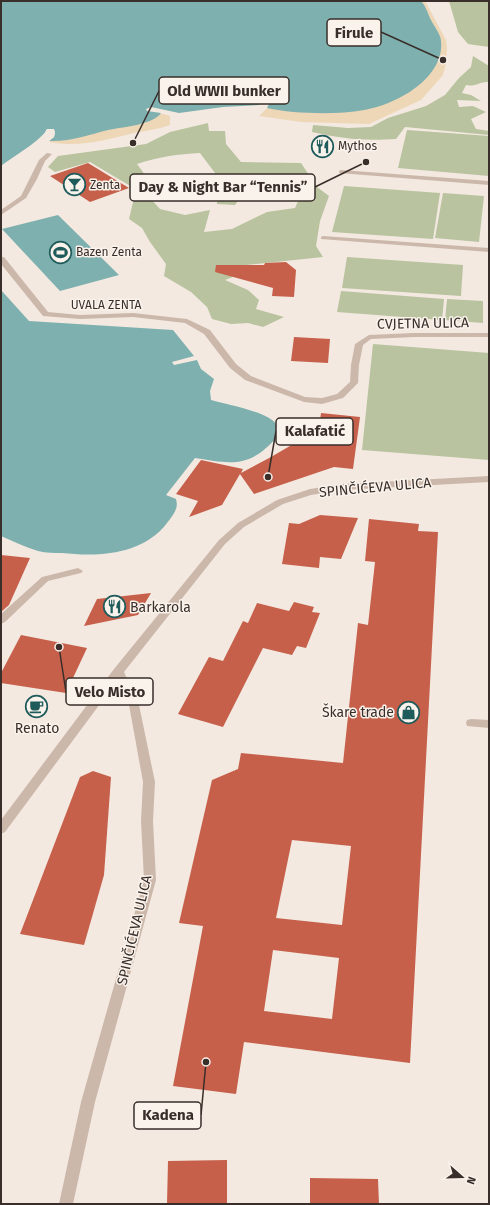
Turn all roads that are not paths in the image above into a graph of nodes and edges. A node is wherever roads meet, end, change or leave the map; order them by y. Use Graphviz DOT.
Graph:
graph roads {
  1 [pos="49,154"];
  2 [pos="341,172"];
  3 [pos="489,183"];
  4 [pos="1,213"];
  5 [pos="323,238"];
  6 [pos="489,250"];
  7 [pos="1,259"];
  8 [pos="489,335"];
  9 [pos="304,399"];
  10 [pos="489,479"];
  11 [pos="78,571"];
  12 [pos="1,620"];
  13 [pos="118,672"];
  14 [pos="471,723"];
  15 [pos="489,724"];
  16 [pos="1,829"];
  17 [pos="66,1204"];
  1 -- 4 [label="street"];
  2 -- 3 [label="street"];
  5 -- 6 [label="street"];
  7 -- 9 [label="street, UVALA ZENTA"];
  8 -- 9 [label="street, CVJETNA ULICA"];
  10 -- 13 [label="street, SPINČIĆEVA ULICA"];
  11 -- 12 [label="street"];
  13 -- 16 [label="street"];
  13 -- 17 [label="street, SPINČIĆEVA ULICA"];
  14 -- 15 [label="street"];
}
